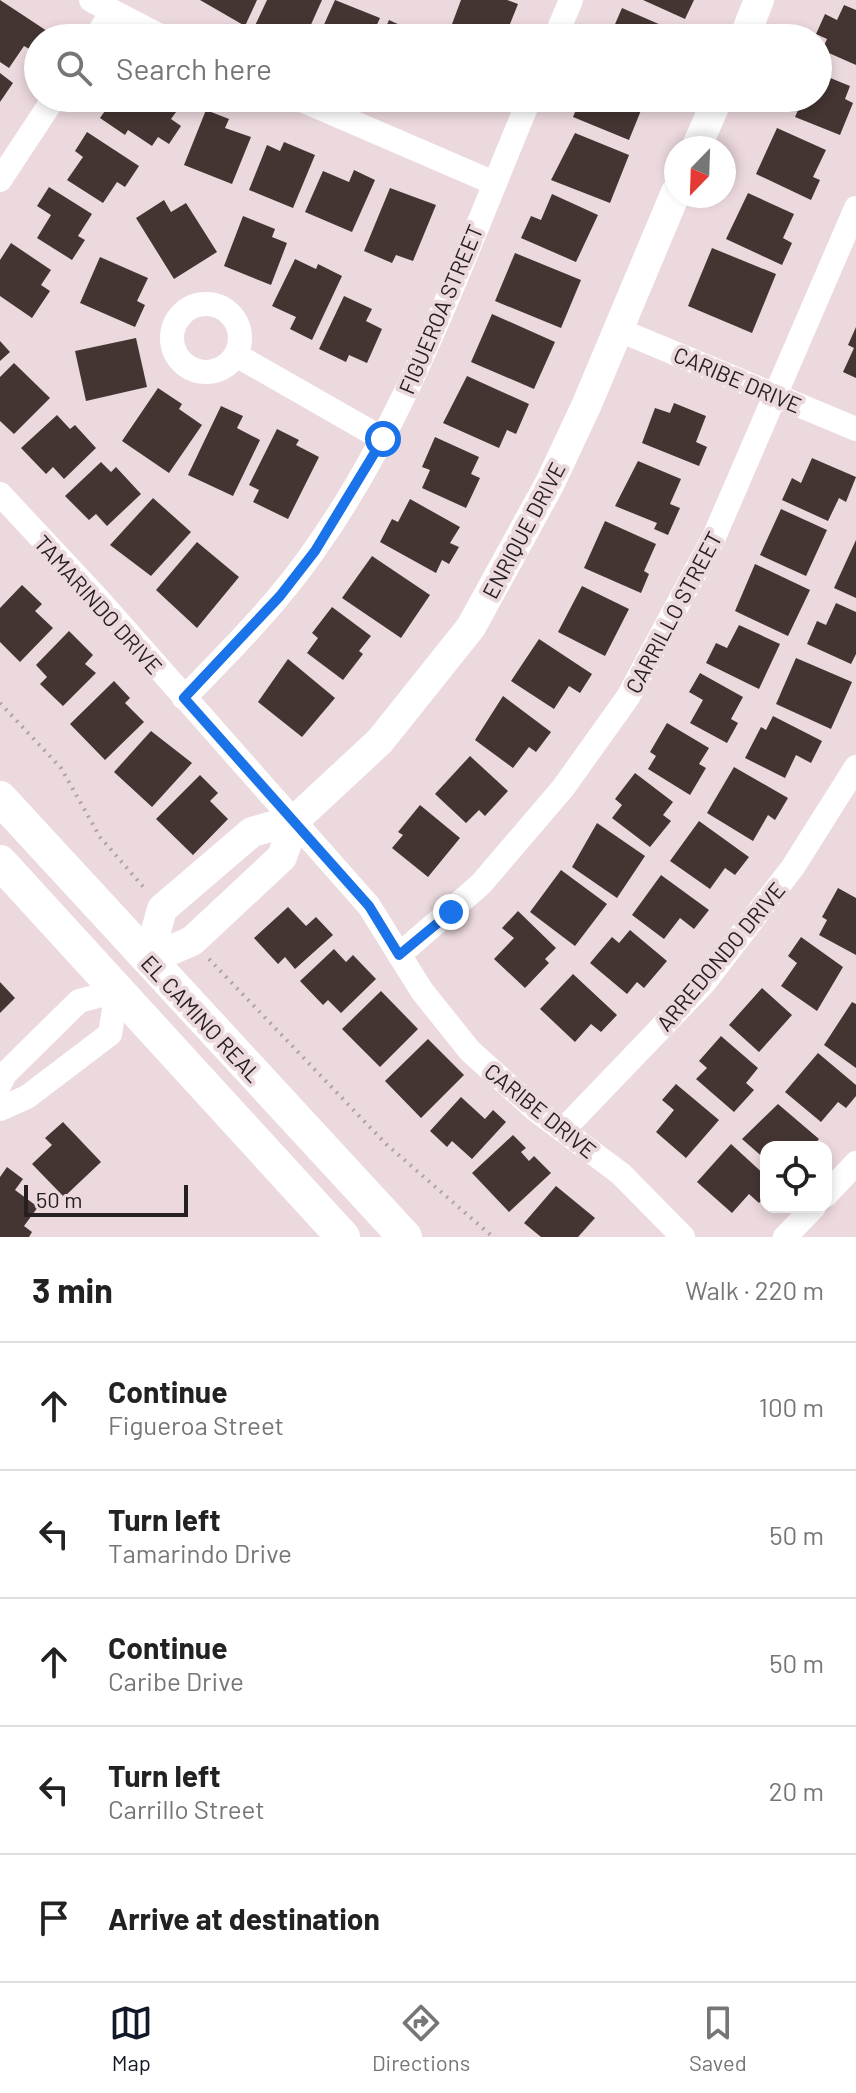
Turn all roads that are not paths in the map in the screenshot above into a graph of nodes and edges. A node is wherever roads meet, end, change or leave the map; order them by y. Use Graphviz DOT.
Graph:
graph roads {
  1 [pos="91,0"];
  2 [pos="571,0"];
  3 [pos="759,0"];
  4 [pos="112,12"];
  5 [pos="104,24"];
  6 [pos="136,24"];
  7 [pos="561,24"];
  8 [pos="750,24"];
  9 [pos="45,112"];
  10 [pos="329,112"];
  11 [pos="524,112"];
  12 [pos="712,112"];
  13 [pos="701,136"];
  14 [pos="0,180"];
  15 [pos="494,183"];
  16 [pos="669,208"];
  17 [pos="856,208"];
  18 [pos="619,330"];
  19 [pos="236,355"];
  20 [pos="775,395"];
  21 [pos="856,429"];
  22 [pos="383,439"];
  23 [pos="0,494"];
  24 [pos="184,698"];
  25 [pos="856,767"];
  26 [pos="0,798"];
  27 [pos="295,820"];
  28 [pos="0,862"];
  29 [pos="399,955"];
  30 [pos="148,960"];
  31 [pos="117,991"];
  32 [pos="0,1084"];
  33 [pos="0,1109"];
  34 [pos="563,1130"];
  35 [pos="856,1163"];
  36 [pos="832,1189"];
  37 [pos="808,1213"];
  38 [pos="343,1237"];
  39 [pos="405,1237"];
  40 [pos="683,1237"];
  41 [pos="785,1237"];
  1 -- 4 [label="street"];
  2 -- 7 [label="street"];
  3 -- 8 [label="street"];
  4 -- 5 [label="street"];
  4 -- 6 [label="street"];
  9 -- 14 [label="street"];
  10 -- 15 [label="street"];
  11 -- 15 [label="street, FIGUEROA STREET"];
  12 -- 13 [label="street"];
  15 -- 22 [label="street, FIGUEROA STREET"];
  16 -- 18 [label="street, ENRIQUE DRIVE"];
  17 -- 20 [label="street, CARRILLO STREET"];
  18 -- 20 [label="street, CARIBE DRIVE"];
  18 -- 27 [label="street, ENRIQUE DRIVE"];
  19 -- 22 [label="street"];
  20 -- 21 [label="street, CARIBE DRIVE"];
  20 -- 29 [label="street, CARRILLO STREET"];
  22 -- 24 [label="street, FIGUEROA STREET"];
  23 -- 24 [label="street, TAMARINDO DRIVE"];
  24 -- 27 [label="street, TAMARINDO DRIVE"];
  25 -- 34 [label="street, ARREDONDO DRIVE"];
  26 -- 30 [label="main road, EL CAMINO REAL"];
  27 -- 29 [label="street, CARIBE DRIVE"];
  27 -- 30 [label="street, ENRIQUE DRIVE"];
  27 -- 30 [label="street, ENRIQUE DRIVE"];
  28 -- 31 [label="main road, EL CAMINO REAL"];
  29 -- 34 [label="street, CARIBE DRIVE"];
  30 -- 31 [label="main road"];
  30 -- 39 [label="main road, EL CAMINO REAL"];
  31 -- 32 [label="street"];
  31 -- 33 [label="street"];
  31 -- 38 [label="main road, EL CAMINO REAL"];
  34 -- 40 [label="street, CARIBE DRIVE"];
  35 -- 36 [label="street"];
  37 -- 41 [label="street"];
}
